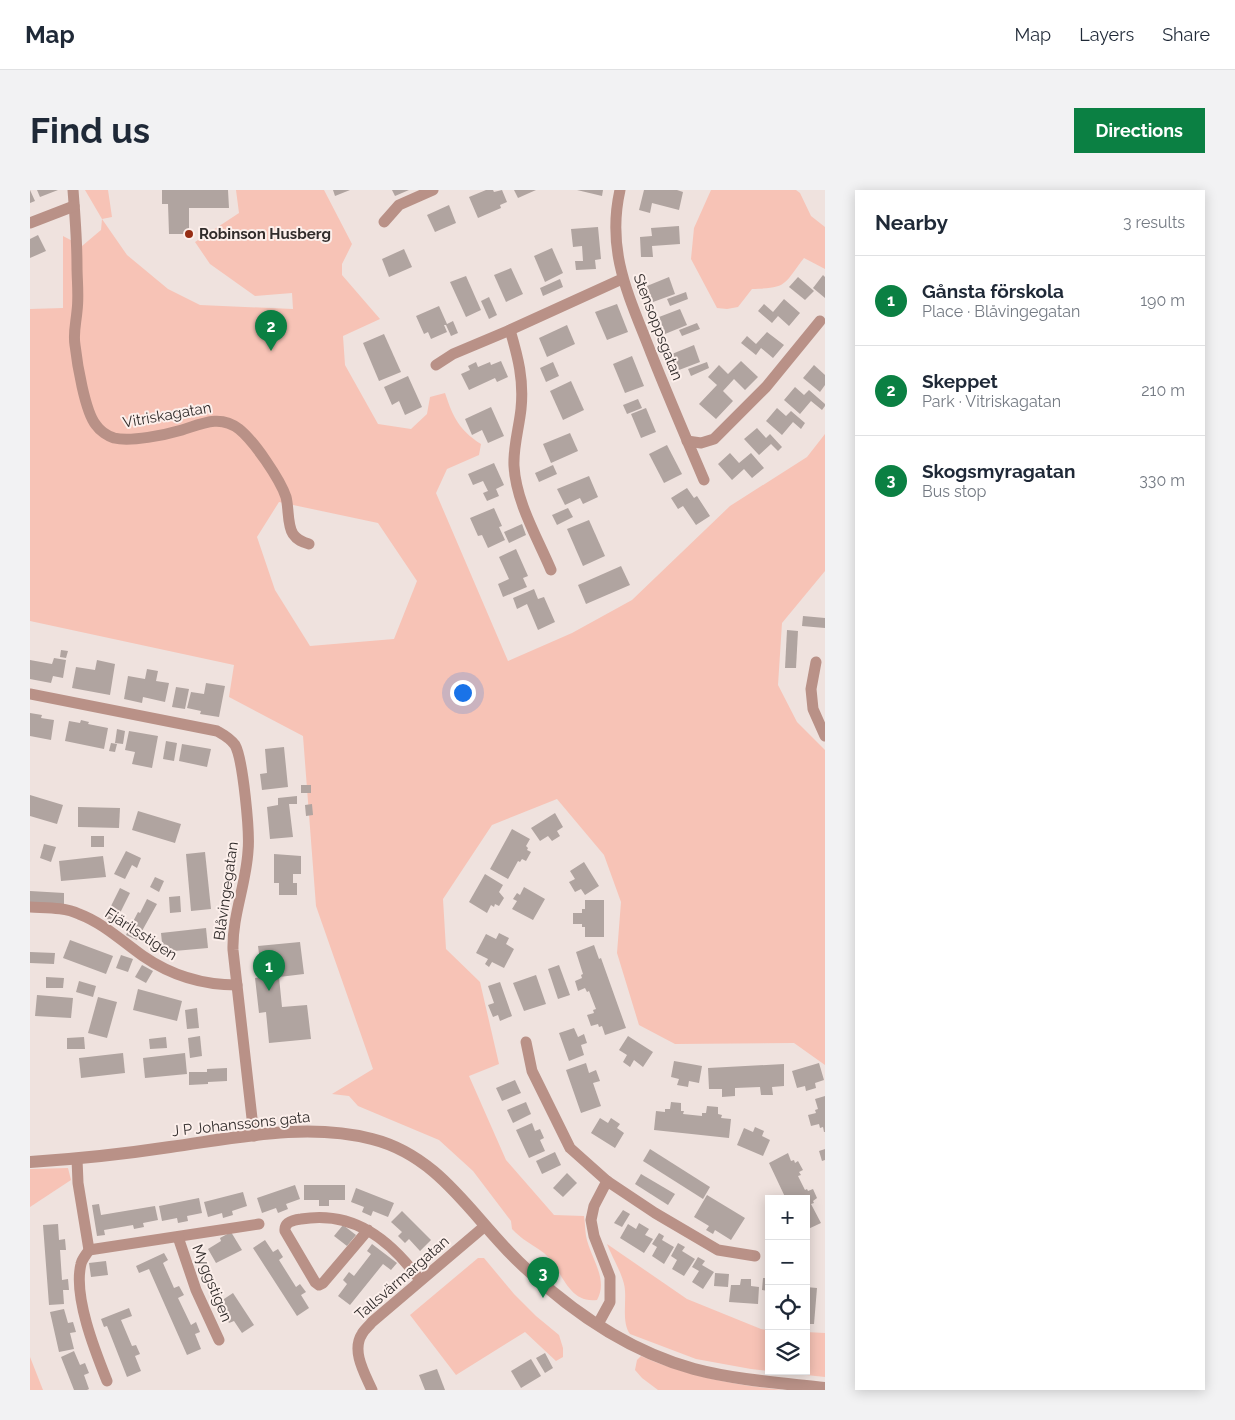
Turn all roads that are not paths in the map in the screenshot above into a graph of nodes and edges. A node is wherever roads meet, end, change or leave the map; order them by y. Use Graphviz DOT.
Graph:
graph roads {
  1 [pos="73,190"];
  2 [pos="433,190"];
  3 [pos="620,190"];
  4 [pos="74,206"];
  5 [pos="384,222"];
  6 [pos="30,223"];
  7 [pos="622,278"];
  8 [pos="820,322"];
  9 [pos="510,330"];
  10 [pos="436,365"];
  11 [pos="687,442"];
  12 [pos="704,480"];
  13 [pos="309,544"];
  14 [pos="551,570"];
  15 [pos="816,662"];
  16 [pos="30,694"];
  17 [pos="825,736"];
  18 [pos="30,907"];
  19 [pos="236,985"];
  20 [pos="526,1042"];
  21 [pos="254,1136"];
  22 [pos="77,1159"];
  23 [pos="30,1162"];
  24 [pos="607,1181"];
  25 [pos="259,1224"];
  26 [pos="485,1226"];
  27 [pos="368,1230"];
  28 [pos="178,1238"];
  29 [pos="88,1250"];
  30 [pos="755,1256"];
  31 [pos="420,1280"];
  32 [pos="598,1324"];
  33 [pos="219,1340"];
  34 [pos="106,1381"];
  35 [pos="825,1388"];
  36 [pos="372,1390"];
  1 -- 4 [label="street, Vitriskagatan"];
  2 -- 5 [label="street"];
  3 -- 7 [label="street, Stensoppsgatan"];
  4 -- 6 [label="street"];
  4 -- 13 [label="street, Vitriskagatan"];
  7 -- 9 [label="street"];
  7 -- 11 [label="street, Stensoppsgatan"];
  8 -- 11 [label="street"];
  9 -- 10 [label="street"];
  9 -- 14 [label="street"];
  11 -- 12 [label="street, Stensoppsgatan"];
  15 -- 17 [label="street"];
  16 -- 19 [label="street, Blåvingegatan"];
  18 -- 19 [label="street, Fjärilsstigen"];
  19 -- 21 [label="street, Blåvingegatan"];
  20 -- 24 [label="street"];
  21 -- 22 [label="street, J P Johanssons gata"];
  21 -- 26 [label="street, J P Johanssons gata"];
  22 -- 23 [label="street, J P Johanssons gata"];
  22 -- 29 [label="street"];
  24 -- 30 [label="street"];
  24 -- 32 [label="street"];
  25 -- 28 [label="street, Myggstigen"];
  26 -- 31 [label="street, Tallsvärmargatan"];
  26 -- 32 [label="street, J P Johanssons gata"];
  27 -- 27 [label="street"];
  27 -- 31 [label="street"];
  28 -- 29 [label="street, Myggstigen"];
  28 -- 33 [label="street, Myggstigen"];
  29 -- 34 [label="street"];
  31 -- 36 [label="street, Tallsvärmargatan"];
  32 -- 35 [label="street, J P Johanssons gata"];
}
